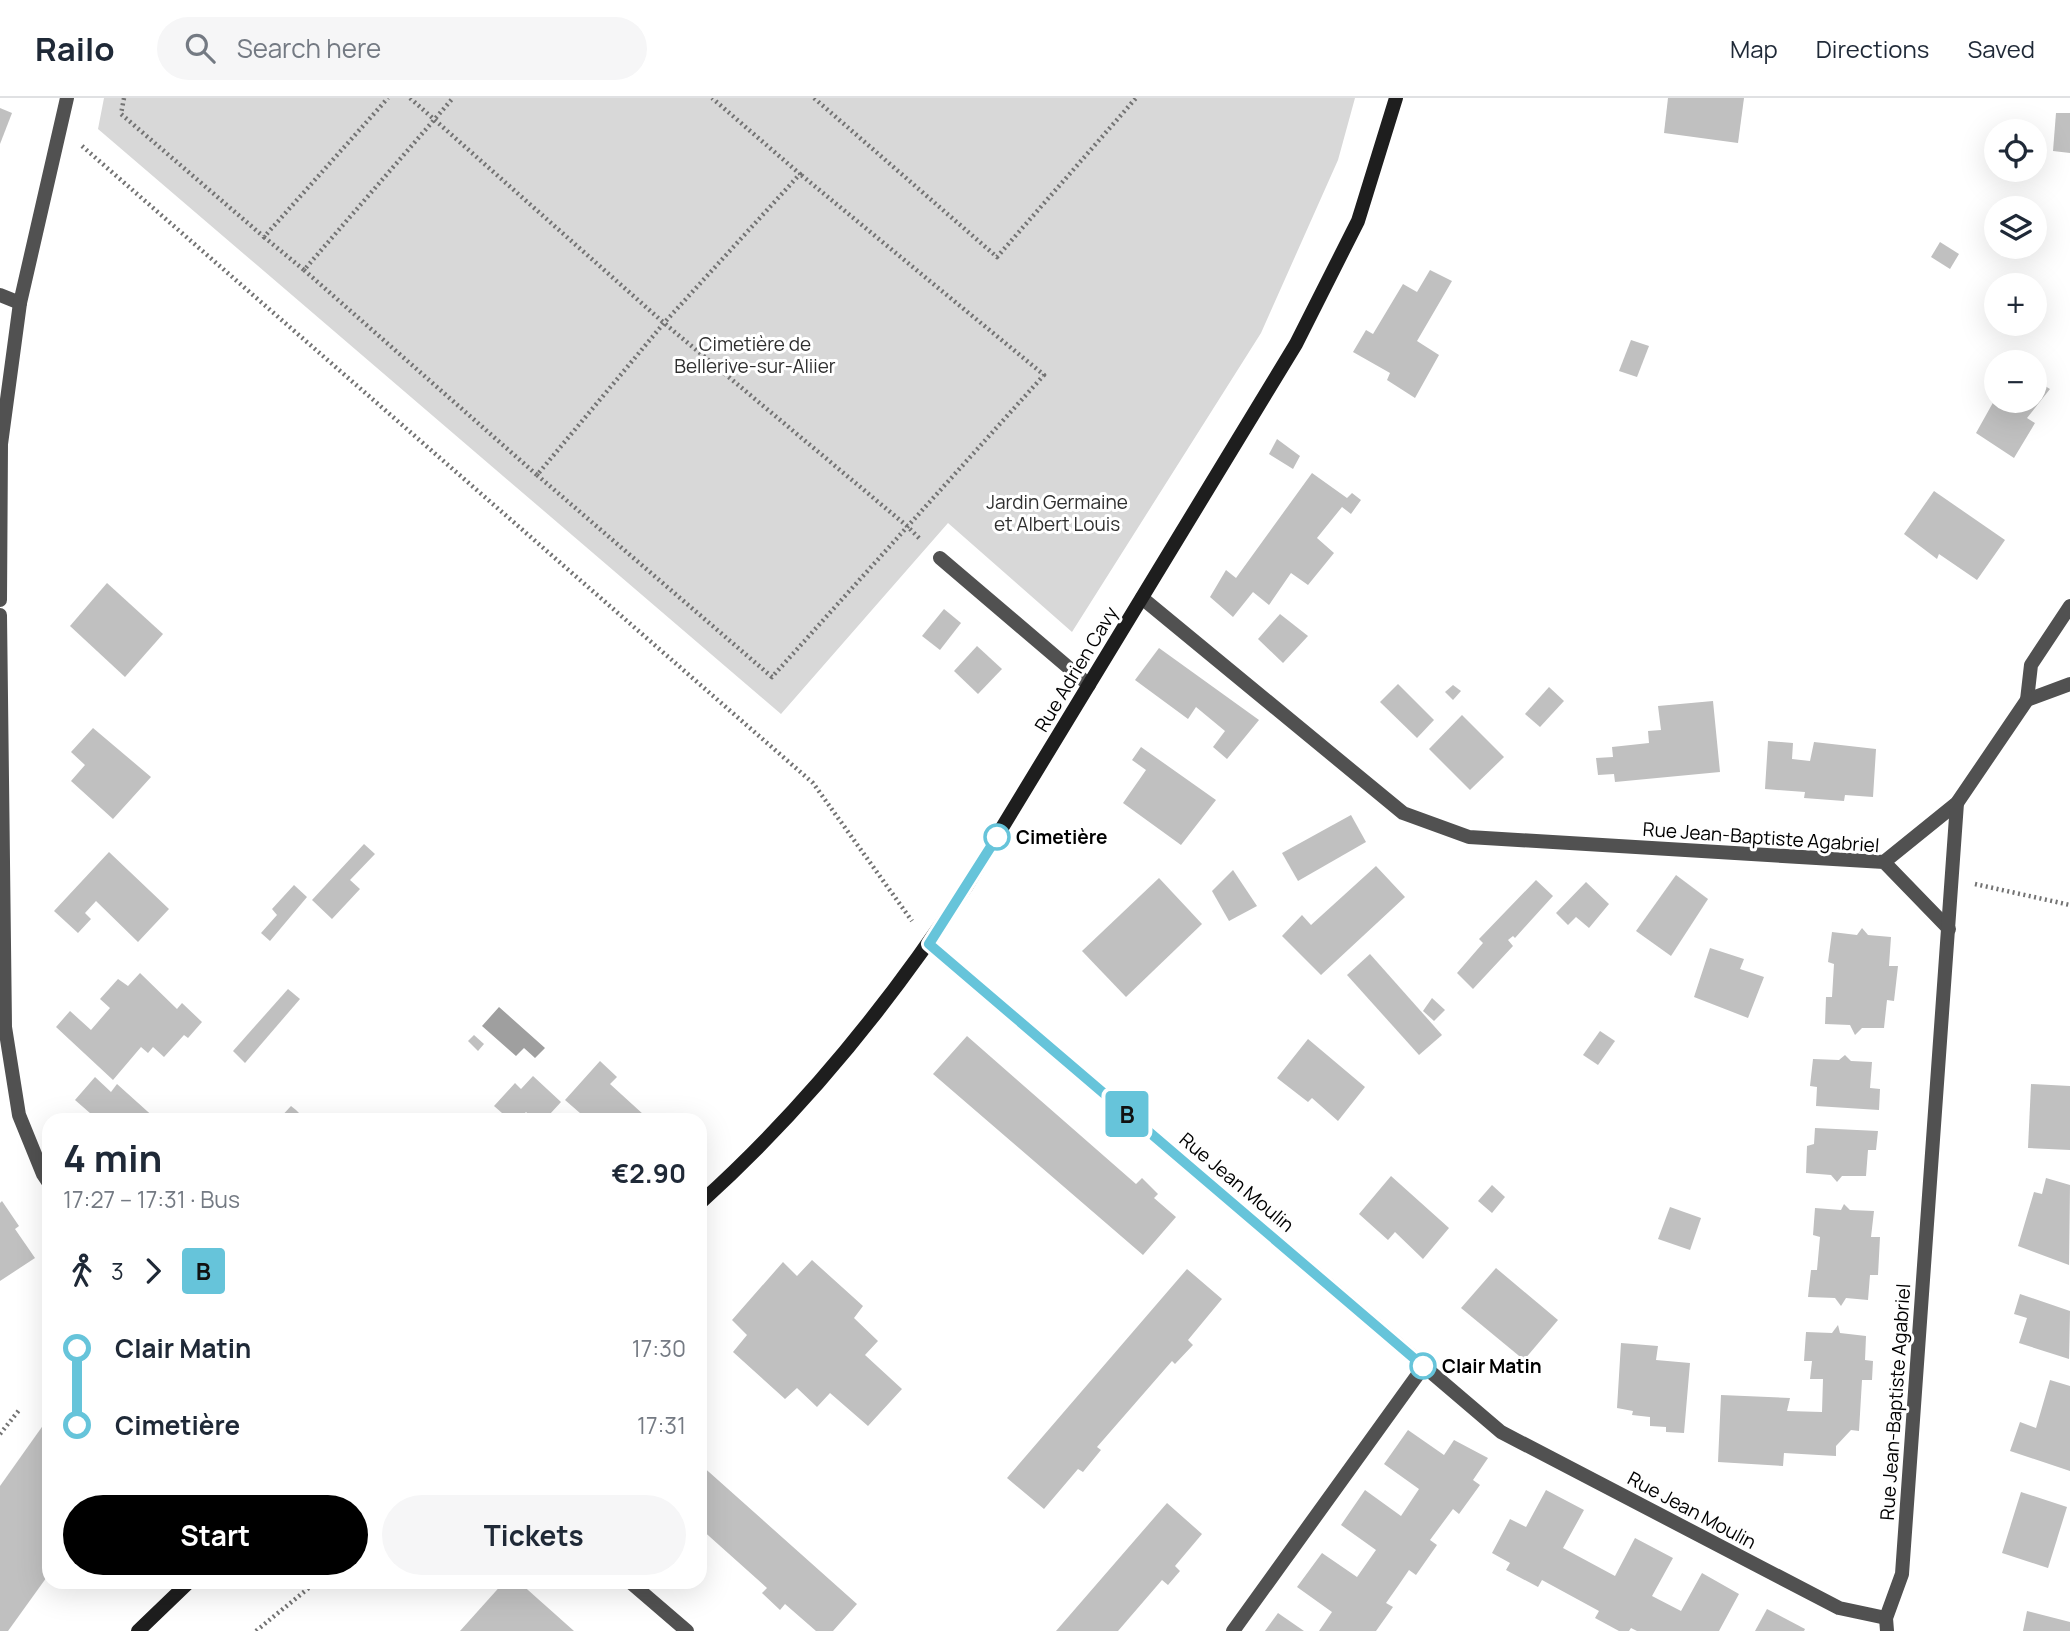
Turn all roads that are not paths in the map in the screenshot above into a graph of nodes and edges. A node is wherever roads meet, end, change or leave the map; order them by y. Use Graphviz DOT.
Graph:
graph roads {
  1 [pos="67,98"];
  2 [pos="1396,98"];
  3 [pos="0,295"];
  4 [pos="20,303"];
  5 [pos="940,558"];
  6 [pos="1142,598"];
  7 [pos="0,600"];
  8 [pos="2070,606"];
  9 [pos="0,615"];
  10 [pos="2070,684"];
  11 [pos="1089,685"];
  12 [pos="2027,700"];
  13 [pos="1957,803"];
  14 [pos="1884,862"];
  15 [pos="1949,929"];
  16 [pos="929,944"];
  17 [pos="2,1026"];
  18 [pos="42,1172"];
  19 [pos="707,1197"];
  20 [pos="1424,1366"];
  21 [pos="182,1589"];
  22 [pos="638,1589"];
  23 [pos="1886,1625"];
  24 [pos="138,1631"];
  25 [pos="687,1631"];
  26 [pos="1233,1631"];
  1 -- 4 [label="street"];
  2 -- 6 [label="main road, Rue Adrien Cavy"];
  3 -- 4 [label="street"];
  4 -- 7 [label="street"];
  5 -- 11 [label="street"];
  6 -- 11 [label="main road, Rue Adrien Cavy"];
  6 -- 14 [label="street, Rue Jean-Baptiste Agabriel"];
  8 -- 12 [label="street"];
  9 -- 17 [label="street"];
  10 -- 12 [label="street"];
  11 -- 16 [label="main road, Rue Adrien Cavy"];
  12 -- 13 [label="street"];
  13 -- 14 [label="street"];
  13 -- 15 [label="street"];
  14 -- 15 [label="street, Rue Jean-Baptiste Agabriel"];
  15 -- 23 [label="street, Rue Jean-Baptiste Agabriel"];
  16 -- 19 [label="main road, Rue Adrien Cavy"];
  16 -- 20 [label="street, Rue Jean Moulin"];
  17 -- 18 [label="street"];
  20 -- 23 [label="street, Rue Jean Moulin"];
  20 -- 26 [label="street"];
  21 -- 24 [label="main road"];
  22 -- 25 [label="street"];
}
